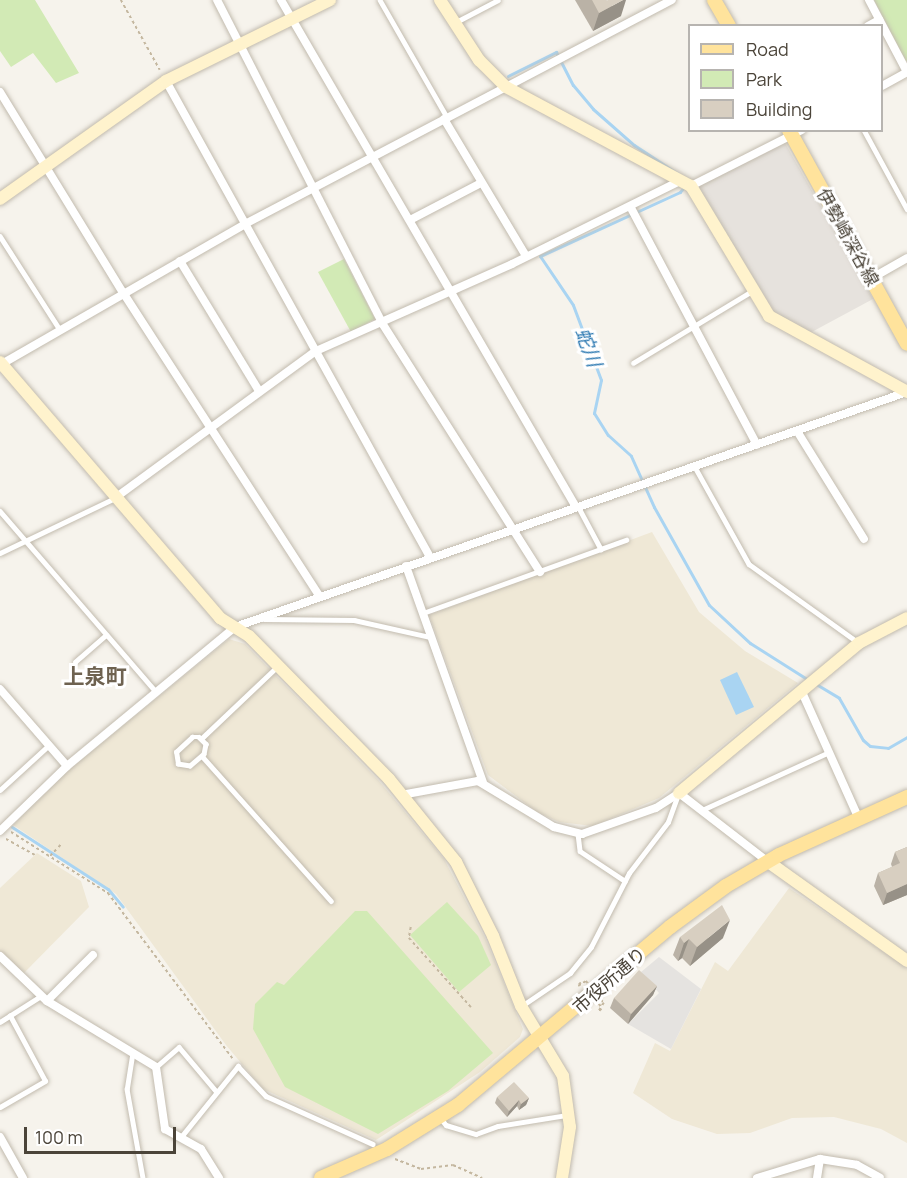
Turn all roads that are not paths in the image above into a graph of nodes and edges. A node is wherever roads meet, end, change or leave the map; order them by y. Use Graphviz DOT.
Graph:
graph roads {
  1 [pos="217,0"];
  2 [pos="281,0"];
  3 [pos="330,0"];
  4 [pos="380,0"];
  5 [pos="440,0"];
  6 [pos="498,0"];
  7 [pos="672,0"];
  8 [pos="714,0"];
  9 [pos="869,0"];
  10 [pos="292,19"];
  11 [pos="879,20"];
  12 [pos="454,23"];
  13 [pos="728,24"];
  14 [pos="872,24"];
  15 [pos="881,24"];
  16 [pos="883,27"];
  17 [pos="240,45"];
  18 [pos="907,72"];
  19 [pos="166,81"];
  20 [pos="883,85"];
  21 [pos="506,87"];
  22 [pos="0,92"];
  23 [pos="446,118"];
  24 [pos="794,132"];
  25 [pos="865,132"];
  26 [pos="373,156"];
  27 [pos="46,167"];
  28 [pos="481,183"];
  29 [pos="686,184"];
  30 [pos="313,188"];
  31 [pos="0,199"];
  32 [pos="631,208"];
  33 [pos="907,210"];
  34 [pos="410,220"];
  35 [pos="245,224"];
  36 [pos="0,236"];
  37 [pos="526,256"];
  38 [pos="907,258"];
  39 [pos="180,261"];
  40 [pos="872,278"];
  41 [pos="754,290"];
  42 [pos="452,291"];
  43 [pos="124,294"];
  44 [pos="382,323"];
  45 [pos="694,327"];
  46 [pos="60,330"];
  47 [pos="907,344"];
  48 [pos="316,351"];
  49 [pos="0,363"];
  50 [pos="633,363"];
  51 [pos="259,392"];
  52 [pos="905,393"];
  53 [pos="210,427"];
  54 [pos="797,431"];
  55 [pos="756,446"];
  56 [pos="695,467"];
  57 [pos="115,498"];
  58 [pos="577,507"];
  59 [pos="0,511"];
  60 [pos="513,530"];
  61 [pos="864,538"];
  62 [pos="626,540"];
  63 [pos="25,541"];
  64 [pos="601,549"];
  65 [pos="0,553"];
  66 [pos="430,557"];
  67 [pos="406,566"];
  68 [pos="540,572"];
  69 [pos="319,596"];
  70 [pos="423,613"];
  71 [pos="258,618"];
  72 [pos="907,618"];
  73 [pos="235,627"];
  74 [pos="106,635"];
  75 [pos="431,637"];
  76 [pos="859,643"];
  77 [pos="75,662"];
  78 [pos="278,666"];
  79 [pos="0,688"];
  80 [pos="804,688"];
  81 [pos="156,692"];
  82 [pos="202,738"];
  83 [pos="48,746"];
  84 [pos="829,752"];
  85 [pos="202,756"];
  86 [pos="68,766"];
  87 [pos="483,782"];
  88 [pos="0,790"];
  89 [pos="679,794"];
  90 [pos="401,795"];
  91 [pos="907,797"];
  92 [pos="699,812"];
  93 [pos="859,819"];
  94 [pos="1,834"];
  95 [pos="578,834"];
  96 [pos="767,861"];
  97 [pos="625,881"];
  98 [pos="331,901"];
  99 [pos="93,955"];
  100 [pos="0,956"];
  101 [pos="907,960"];
  102 [pos="44,999"];
  103 [pos="521,1006"];
  104 [pos="10,1016"];
  105 [pos="0,1022"];
  106 [pos="541,1038"];
  107 [pos="133,1053"];
  108 [pos="156,1067"];
  109 [pos="216,1091"];
  110 [pos="0,1107"];
  111 [pos="570,1114"];
  112 [pos="440,1117"];
  113 [pos="0,1137"];
  114 [pos="181,1137"];
  115 [pos="373,1144"];
  116 [pos="820,1159"];
  117 [pos="23,1178"];
  118 [pos="143,1178"];
  119 [pos="219,1178"];
  120 [pos="321,1178"];
  121 [pos="562,1178"];
  122 [pos="757,1178"];
  123 [pos="817,1178"];
  124 [pos="880,1178"];
  1 -- 17 [label="street"];
  2 -- 10 [label="street"];
  3 -- 10 [label="street"];
  4 -- 23 [label="lane"];
  5 -- 12 [label="street"];
  6 -- 12 [label="lane"];
  7 -- 21 [label="street"];
  8 -- 13 [label="main road"];
  9 -- 11 [label="street"];
  10 -- 17 [label="street"];
  10 -- 26 [label="street"];
  11 -- 14 [label="street"];
  11 -- 15 [label="street"];
  12 -- 21 [label="street"];
  16 -- 18 [label="street"];
  17 -- 19 [label="street"];
  17 -- 30 [label="street"];
  18 -- 20 [label="street"];
  19 -- 27 [label="street"];
  19 -- 35 [label="street"];
  21 -- 23 [label="street"];
  21 -- 29 [label="street"];
  22 -- 27 [label="street"];
  23 -- 26 [label="street"];
  23 -- 28 [label="street"];
  24 -- 29 [label="street"];
  24 -- 40 [label="main road, 伊勢崎深谷線"];
  25 -- 33 [label="lane"];
  26 -- 30 [label="street"];
  26 -- 34 [label="street"];
  27 -- 31 [label="street"];
  27 -- 43 [label="street"];
  28 -- 34 [label="street"];
  28 -- 37 [label="street"];
  29 -- 32 [label="street"];
  29 -- 41 [label="street"];
  30 -- 35 [label="street"];
  30 -- 44 [label="street"];
  32 -- 37 [label="street"];
  32 -- 45 [label="street"];
  34 -- 42 [label="street"];
  35 -- 39 [label="street"];
  35 -- 48 [label="street"];
  36 -- 46 [label="lane"];
  37 -- 42 [label="street"];
  38 -- 40 [label="street"];
  39 -- 43 [label="street"];
  39 -- 51 [label="street"];
  40 -- 47 [label="main road, 伊勢崎深谷線"];
  41 -- 45 [label="lane"];
  41 -- 52 [label="street"];
  42 -- 44 [label="street"];
  42 -- 58 [label="street"];
  43 -- 46 [label="street"];
  43 -- 53 [label="street"];
  44 -- 48 [label="street"];
  44 -- 60 [label="street"];
  45 -- 50 [label="lane"];
  45 -- 55 [label="street"];
  46 -- 49 [label="street"];
  48 -- 51 [label="street"];
  48 -- 66 [label="street"];
  49 -- 57 [label="street"];
  51 -- 53 [label="street"];
  52 -- 54 [label="street"];
  53 -- 57 [label="street"];
  53 -- 69 [label="street"];
  54 -- 55 [label="street"];
  54 -- 61 [label="street"];
  55 -- 56 [label="street"];
  56 -- 58 [label="street"];
  56 -- 76 [label="lane"];
  57 -- 63 [label="lane"];
  57 -- 73 [label="street"];
  58 -- 60 [label="street"];
  58 -- 64 [label="lane"];
  59 -- 63 [label="lane"];
  60 -- 66 [label="street"];
  60 -- 68 [label="street"];
  62 -- 64 [label="lane"];
  63 -- 65 [label="lane"];
  63 -- 74 [label="lane"];
  64 -- 68 [label="lane"];
  66 -- 67 [label="street"];
  67 -- 69 [label="street"];
  67 -- 70 [label="street"];
  68 -- 70 [label="lane"];
  69 -- 71 [label="street"];
  70 -- 75 [label="street"];
  71 -- 73 [label="street"];
  71 -- 75 [label="lane"];
  72 -- 76 [label="street"];
  73 -- 78 [label="street"];
  73 -- 81 [label="street"];
  74 -- 77 [label="lane"];
  74 -- 81 [label="lane"];
  75 -- 87 [label="street"];
  76 -- 80 [label="street"];
  78 -- 82 [label="lane"];
  78 -- 90 [label="street"];
  79 -- 83 [label="street"];
  80 -- 84 [label="street"];
  80 -- 89 [label="street"];
  81 -- 86 [label="street"];
  82 -- 85 [label="lane"];
  82 -- 85 [label="lane"];
  83 -- 86 [label="street"];
  83 -- 88 [label="lane"];
  84 -- 92 [label="lane"];
  84 -- 93 [label="street"];
  85 -- 98 [label="lane"];
  86 -- 94 [label="street"];
  87 -- 90 [label="street"];
  87 -- 95 [label="street"];
  89 -- 92 [label="street"];
  89 -- 95 [label="street"];
  89 -- 97 [label="lane"];
  90 -- 103 [label="street"];
  91 -- 93 [label="main road, 市役所通り"];
  92 -- 96 [label="street"];
  93 -- 96 [label="main road, 市役所通り"];
  95 -- 97 [label="lane"];
  96 -- 101 [label="street"];
  96 -- 106 [label="main road, 市役所通り"];
  97 -- 103 [label="lane"];
  99 -- 102 [label="street"];
  100 -- 102 [label="street"];
  102 -- 104 [label="lane"];
  102 -- 107 [label="street"];
  103 -- 106 [label="street"];
  104 -- 105 [label="lane"];
  104 -- 110 [label="lane"];
  106 -- 111 [label="street"];
  106 -- 112 [label="main road, 市役所通り"];
  107 -- 108 [label="street"];
  107 -- 118 [label="lane"];
  108 -- 109 [label="lane"];
  108 -- 114 [label="street"];
  109 -- 114 [label="lane"];
  109 -- 115 [label="lane"];
  111 -- 112 [label="lane"];
  111 -- 121 [label="street"];
  112 -- 120 [label="main road, 市役所通り"];
  113 -- 117 [label="street"];
  114 -- 119 [label="street"];
  116 -- 122 [label="street"];
  116 -- 123 [label="street"];
  116 -- 124 [label="street"];
}
